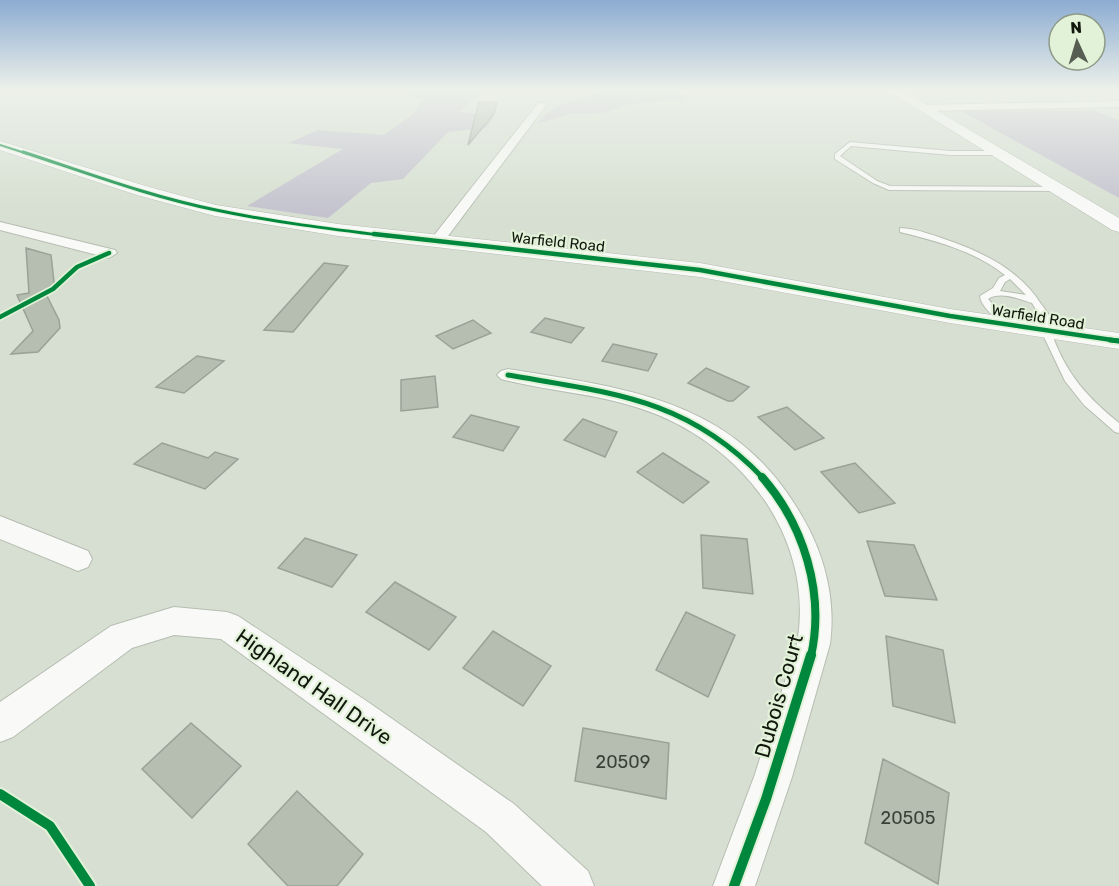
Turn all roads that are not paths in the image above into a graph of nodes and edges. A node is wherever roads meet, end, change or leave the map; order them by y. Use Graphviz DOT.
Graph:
graph roads {
  1 [pos="521,131"];
  2 [pos="962,131"];
  3 [pos="0,145"];
  4 [pos="998,153"];
  5 [pos="1058,189"];
  6 [pos="0,226"];
  7 [pos="1119,226"];
  8 [pos="903,230"];
  9 [pos="437,241"];
  10 [pos="109,253"];
  11 [pos="1010,274"];
  12 [pos="989,293"];
  13 [pos="1033,301"];
  14 [pos="1013,326"];
  15 [pos="1047,331"];
  16 [pos="1119,341"];
  17 [pos="508,375"];
  18 [pos="1119,429"];
  19 [pos="0,527"];
  20 [pos="78,559"];
  21 [pos="0,724"];
  22 [pos="573,886"];
  23 [pos="734,886"];
  1 -- 9 [label="street"];
  2 -- 4 [label="street"];
  3 -- 9 [label="street, Warfield Road"];
  4 -- 5 [label="street"];
  4 -- 5 [label="lane"];
  5 -- 7 [label="street"];
  6 -- 10 [label="street"];
  8 -- 11 [label="lane"];
  9 -- 14 [label="street, Warfield Road"];
  11 -- 12 [label="lane"];
  11 -- 13 [label="lane"];
  12 -- 13 [label="lane"];
  12 -- 14 [label="lane"];
  13 -- 15 [label="lane"];
  14 -- 15 [label="street, Warfield Road"];
  15 -- 16 [label="street, Warfield Road"];
  15 -- 18 [label="lane"];
  17 -- 23 [label="street, Dubois Court"];
  19 -- 20 [label="street"];
  21 -- 22 [label="street, Highland Hall Drive"];
}
